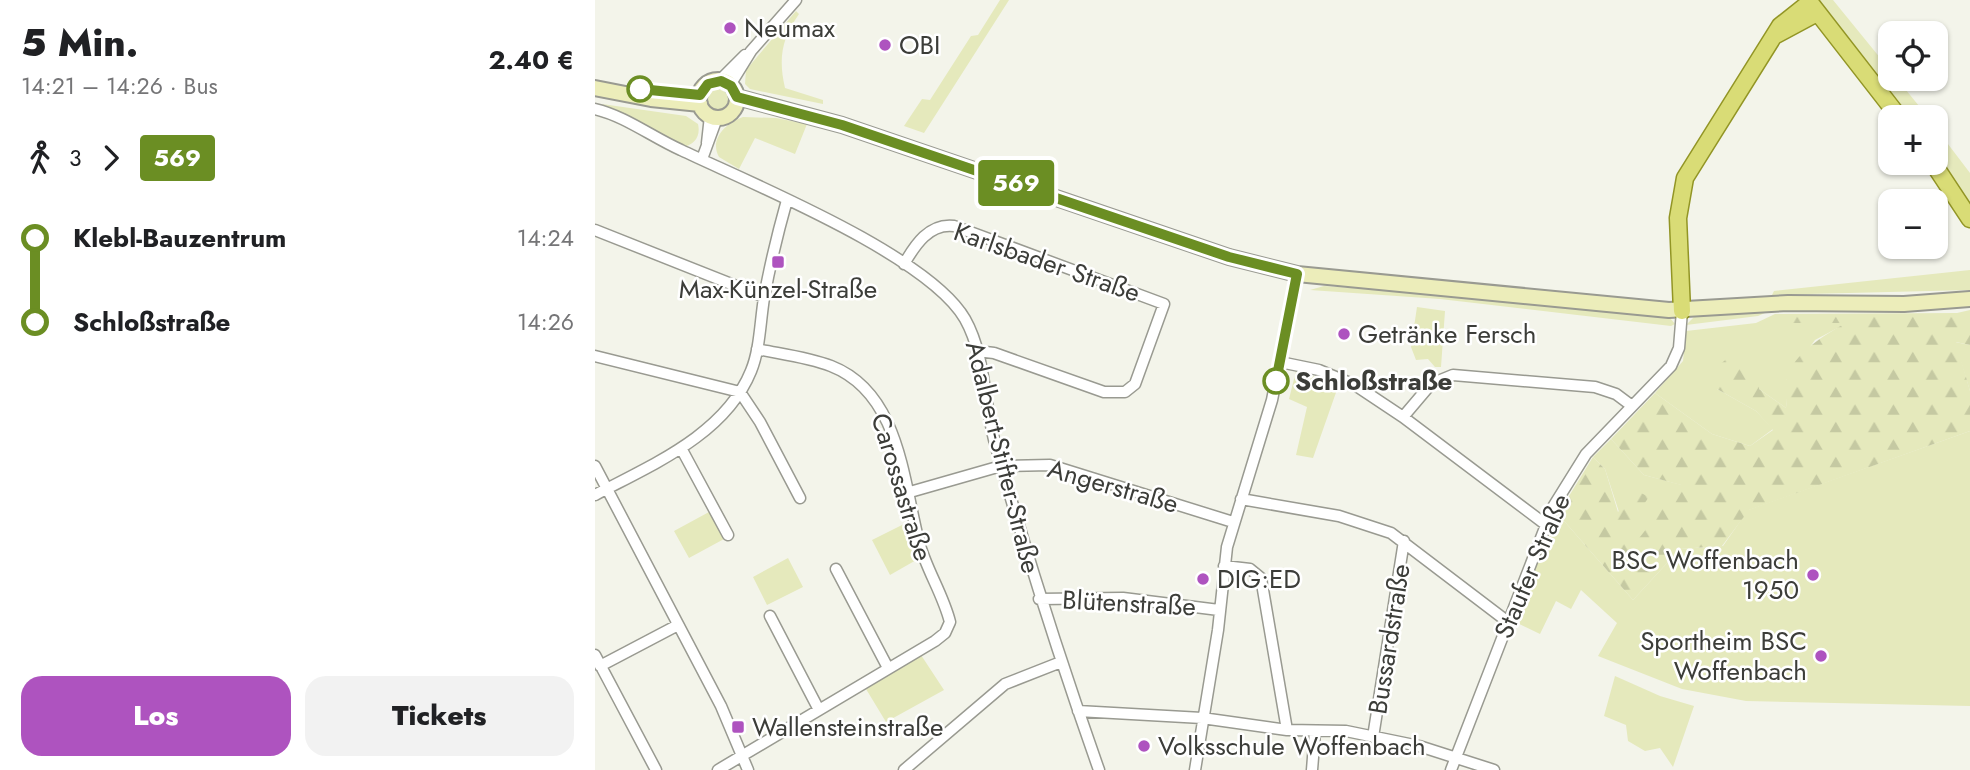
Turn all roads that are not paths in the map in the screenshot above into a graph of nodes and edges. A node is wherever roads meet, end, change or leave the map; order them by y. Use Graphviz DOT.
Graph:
graph roads {
  1 [pos="796,0"];
  2 [pos="1789,0"];
  3 [pos="1811,5"];
  4 [pos="1779,29"];
  5 [pos="595,79"];
  6 [pos="595,88"];
  7 [pos="730,92"];
  8 [pos="700,100"];
  9 [pos="1890,105"];
  10 [pos="595,109"];
  11 [pos="714,117"];
  12 [pos="702,159"];
  13 [pos="1941,175"];
  14 [pos="787,200"];
  15 [pos="1970,219"];
  16 [pos="595,230"];
  17 [pos="904,264"];
  18 [pos="1297,274"];
  19 [pos="764,297"];
  20 [pos="1970,299"];
  21 [pos="1682,311"];
  22 [pos="757,349"];
  23 [pos="977,351"];
  24 [pos="595,356"];
  25 [pos="1280,362"];
  26 [pos="740,392"];
  27 [pos="1632,406"];
  28 [pos="1403,417"];
  29 [pos="681,448"];
  30 [pos="595,466"];
  31 [pos="1001,466"];
  32 [pos="607,489"];
  33 [pos="910,492"];
  34 [pos="595,495"];
  35 [pos="800,498"];
  36 [pos="1241,499"];
  37 [pos="1233,522"];
  38 [pos="1545,524"];
  39 [pos="728,535"];
  40 [pos="1404,541"];
  41 [pos="1224,566"];
  42 [pos="836,569"];
  43 [pos="1039,599"];
  44 [pos="1219,610"];
  45 [pos="770,616"];
  46 [pos="1508,622"];
  47 [pos="678,625"];
  48 [pos="595,656"];
  49 [pos="1061,662"];
  50 [pos="600,666"];
  51 [pos="888,668"];
  52 [pos="819,710"];
  53 [pos="1079,710"];
  54 [pos="1202,718"];
  55 [pos="1287,730"];
  56 [pos="1315,732"];
  57 [pos="1373,737"];
  58 [pos="743,755"];
  59 [pos="1455,758"];
  60 [pos="906,769"];
  61 [pos="656,770"];
  62 [pos="718,770"];
  63 [pos="748,770"];
  64 [pos="1099,770"];
  65 [pos="1195,770"];
  66 [pos="1312,770"];
  67 [pos="1451,770"];
  68 [pos="1494,770"];
  1 -- 7 [label="street"];
  2 -- 4 [label="main road"];
  3 -- 4 [label="main road"];
  3 -- 9 [label="main road"];
  4 -- 21 [label="main road"];
  5 -- 8 [label="street"];
  6 -- 8 [label="street"];
  7 -- 8 [label="street"];
  7 -- 11 [label="street"];
  7 -- 18 [label="street"];
  8 -- 11 [label="street"];
  10 -- 12 [label="street, Adalbert-Stifter-Straße"];
  11 -- 12 [label="street"];
  12 -- 14 [label="street, Adalbert-Stifter-Straße"];
  13 -- 15 [label="main road"];
  14 -- 17 [label="street, Adalbert-Stifter-Straße"];
  14 -- 19 [label="street"];
  16 -- 19 [label="street"];
  17 -- 23 [label="street, Adalbert-Stifter-Straße"];
  17 -- 23 [label="street, Karlsbader Straße"];
  18 -- 21 [label="street"];
  18 -- 25 [label="street"];
  19 -- 22 [label="street"];
  20 -- 21 [label="street"];
  21 -- 27 [label="street, Staufer Straße"];
  22 -- 26 [label="street"];
  22 -- 33 [label="street, Carossastraße"];
  23 -- 31 [label="street, Adalbert-Stifter-Straße"];
  24 -- 26 [label="street"];
  25 -- 28 [label="street"];
  25 -- 36 [label="street"];
  26 -- 29 [label="street"];
  26 -- 35 [label="street"];
  27 -- 28 [label="street"];
  27 -- 38 [label="street, Staufer Straße"];
  28 -- 38 [label="street"];
  29 -- 32 [label="street"];
  29 -- 39 [label="street"];
  30 -- 32 [label="street"];
  31 -- 33 [label="street, Angerstraße"];
  31 -- 37 [label="street, Angerstraße"];
  31 -- 43 [label="street, Adalbert-Stifter-Straße"];
  32 -- 34 [label="street"];
  32 -- 47 [label="street"];
  33 -- 51 [label="street, Carossastraße"];
  36 -- 37 [label="street"];
  36 -- 40 [label="street"];
  37 -- 41 [label="street"];
  38 -- 46 [label="street, Staufer Straße"];
  40 -- 46 [label="street"];
  40 -- 57 [label="street, Bussardstraße"];
  41 -- 44 [label="street"];
  41 -- 55 [label="street"];
  42 -- 51 [label="street"];
  43 -- 44 [label="street, Blütenstraße"];
  43 -- 49 [label="street, Adalbert-Stifter-Straße"];
  44 -- 54 [label="street"];
  45 -- 52 [label="street"];
  46 -- 59 [label="street, Staufer Straße"];
  47 -- 50 [label="street"];
  47 -- 58 [label="street"];
  48 -- 50 [label="street"];
  49 -- 53 [label="street, Adalbert-Stifter-Straße"];
  49 -- 60 [label="street"];
  50 -- 61 [label="street"];
  51 -- 52 [label="street, Carossastraße"];
  52 -- 58 [label="street, Carossastraße"];
  53 -- 54 [label="street"];
  53 -- 64 [label="street, Adalbert-Stifter-Straße"];
  54 -- 55 [label="street"];
  54 -- 65 [label="street"];
  55 -- 56 [label="street"];
  56 -- 57 [label="street"];
  56 -- 66 [label="street"];
  57 -- 59 [label="street"];
  58 -- 62 [label="street, Carossastraße"];
  58 -- 63 [label="street"];
  59 -- 67 [label="street, Staufer Straße"];
  59 -- 68 [label="street"];
}
